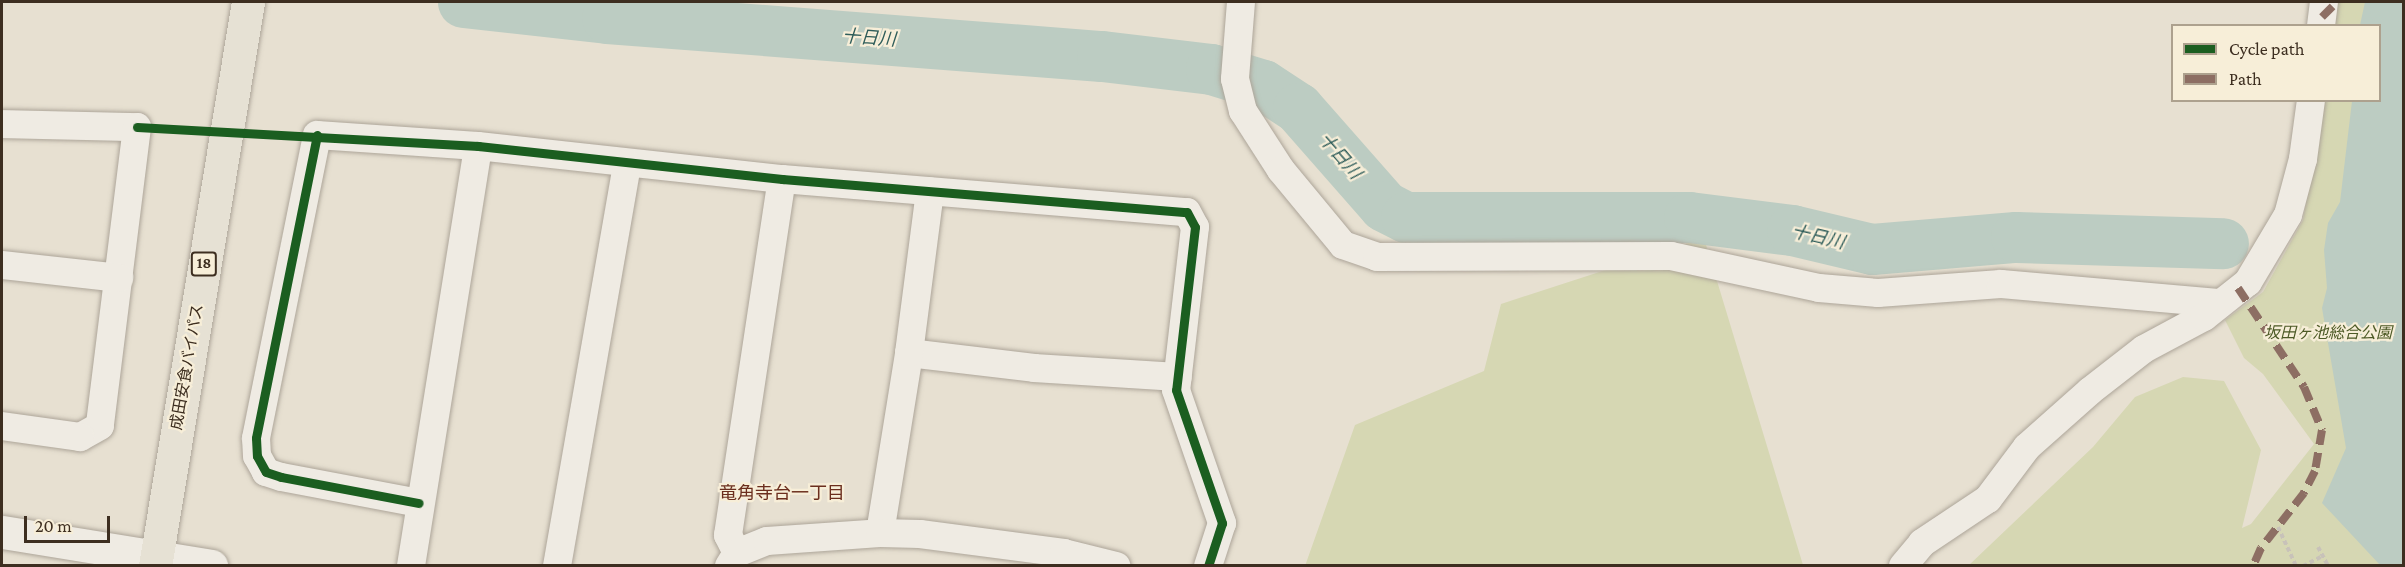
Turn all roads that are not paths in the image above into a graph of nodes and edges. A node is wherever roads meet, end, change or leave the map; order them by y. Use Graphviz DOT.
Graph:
graph roads {
  1 [pos="1241,2"];
  2 [pos="2324,2"];
  3 [pos="246,14"];
  4 [pos="2321,24"];
  5 [pos="2311,102"];
  6 [pos="2,123"];
  7 [pos="478,146"];
  8 [pos="627,164"];
  9 [pos="782,179"];
  10 [pos="930,191"];
  11 [pos="2,265"];
  12 [pos="118,278"];
  13 [pos="2218,303"];
  14 [pos="909,353"];
  15 [pos="1178,377"];
  16 [pos="2,426"];
  17 [pos="419,503"];
  18 [pos="2,532"];
  19 [pos="880,533"];
  20 [pos="733,559"];
  21 [pos="156,560"];
  22 [pos="211,566"];
  23 [pos="411,566"];
  24 [pos="557,566"];
  25 [pos="1116,566"];
  26 [pos="1208,566"];
  27 [pos="1903,566"];
  1 -- 13 [label="street"];
  2 -- 4 [label="street"];
  3 -- 21 [label="main road, 成田安食バイパス / 18"];
  5 -- 13 [label="street"];
  6 -- 12 [label="street"];
  7 -- 8 [label="street"];
  7 -- 17 [label="street"];
  7 -- 17 [label="street"];
  8 -- 9 [label="street"];
  8 -- 24 [label="street"];
  9 -- 10 [label="street"];
  9 -- 20 [label="street"];
  10 -- 14 [label="street"];
  10 -- 15 [label="street"];
  11 -- 12 [label="street"];
  12 -- 16 [label="street"];
  13 -- 27 [label="street"];
  14 -- 15 [label="street"];
  14 -- 19 [label="street"];
  15 -- 26 [label="street"];
  17 -- 23 [label="street"];
  18 -- 21 [label="street"];
  19 -- 20 [label="street"];
  19 -- 25 [label="street"];
  21 -- 22 [label="street"];
}
